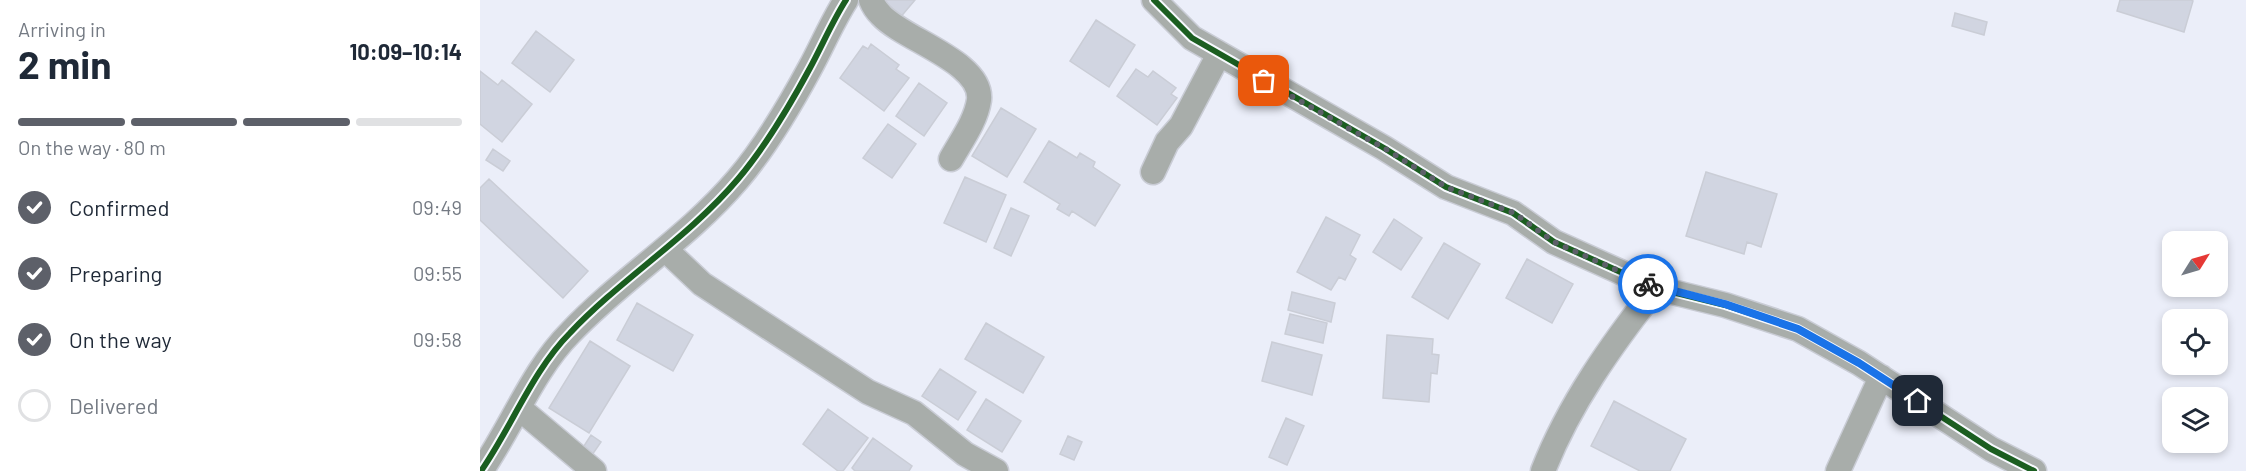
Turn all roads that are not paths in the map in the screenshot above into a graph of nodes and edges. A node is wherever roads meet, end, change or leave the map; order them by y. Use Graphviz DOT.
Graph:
graph roads {
  1 [pos="846,0"];
  2 [pos="871,0"];
  3 [pos="1154,0"];
  4 [pos="1219,54"];
  5 [pos="951,159"];
  6 [pos="1153,172"];
  7 [pos="666,250"];
  8 [pos="1656,288"];
  9 [pos="1881,377"];
  10 [pos="519,408"];
  11 [pos="482,471"];
  12 [pos="594,471"];
  13 [pos="996,471"];
  14 [pos="1542,471"];
  15 [pos="1838,471"];
  16 [pos="2034,471"];
  1 -- 7 [label="street"];
  2 -- 5 [label="street"];
  3 -- 4 [label="street"];
  4 -- 6 [label="street"];
  4 -- 8 [label="street"];
  7 -- 10 [label="street"];
  7 -- 13 [label="street"];
  8 -- 9 [label="street"];
  8 -- 14 [label="street"];
  9 -- 15 [label="street"];
  9 -- 16 [label="street"];
  10 -- 11 [label="street"];
  10 -- 12 [label="street"];
}
